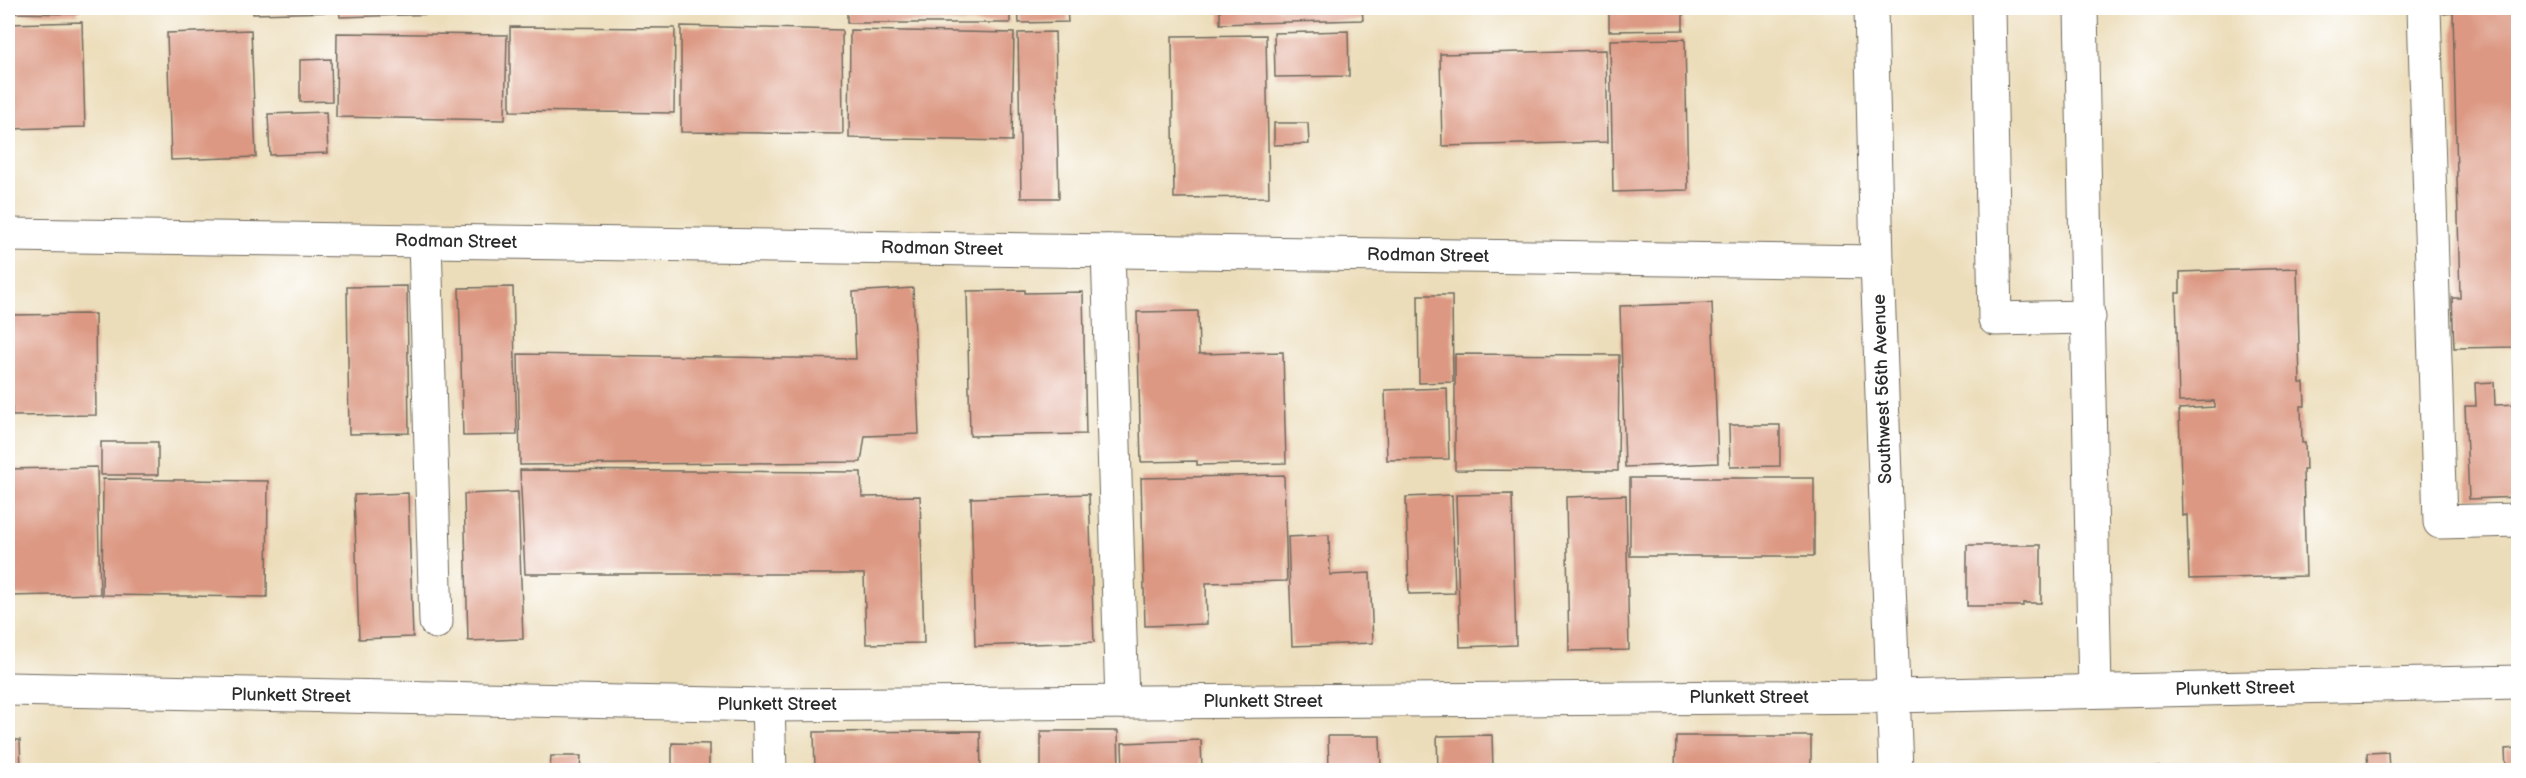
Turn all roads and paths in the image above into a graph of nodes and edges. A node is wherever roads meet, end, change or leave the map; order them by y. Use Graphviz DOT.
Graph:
graph roads {
  1 [pos="1871,8"];
  2 [pos="1989,8"];
  3 [pos="2081,8"];
  4 [pos="2424,8"];
  5 [pos="8,235"];
  6 [pos="425,241"];
  7 [pos="1108,251"];
  8 [pos="1877,262"];
  9 [pos="2089,317"];
  10 [pos="2518,520"];
  11 [pos="436,622"];
  12 [pos="2518,682"];
  13 [pos="8,689"];
  14 [pos="2096,692"];
  15 [pos="1893,696"];
  16 [pos="1122,702"];
  17 [pos="768,705"];
  18 [pos="770,771"];
  19 [pos="1896,771"];
  1 -- 8 [label="street, Southwest 56th Avenue"];
  2 -- 9 [label="street"];
  3 -- 9 [label="street"];
  4 -- 10 [label="street"];
  5 -- 6 [label="street, Rodman Street"];
  6 -- 7 [label="street, Rodman Street"];
  6 -- 11 [label="street"];
  7 -- 8 [label="street, Rodman Street"];
  7 -- 16 [label="street"];
  8 -- 15 [label="street, Southwest 56th Avenue"];
  9 -- 14 [label="street"];
  12 -- 14 [label="street, Plunkett Street"];
  13 -- 17 [label="street, Plunkett Street"];
  14 -- 15 [label="street, Plunkett Street"];
  15 -- 16 [label="street, Plunkett Street"];
  15 -- 19 [label="street, Southwest 56th Avenue"];
  16 -- 17 [label="street, Plunkett Street"];
  17 -- 18 [label="street"];
}
